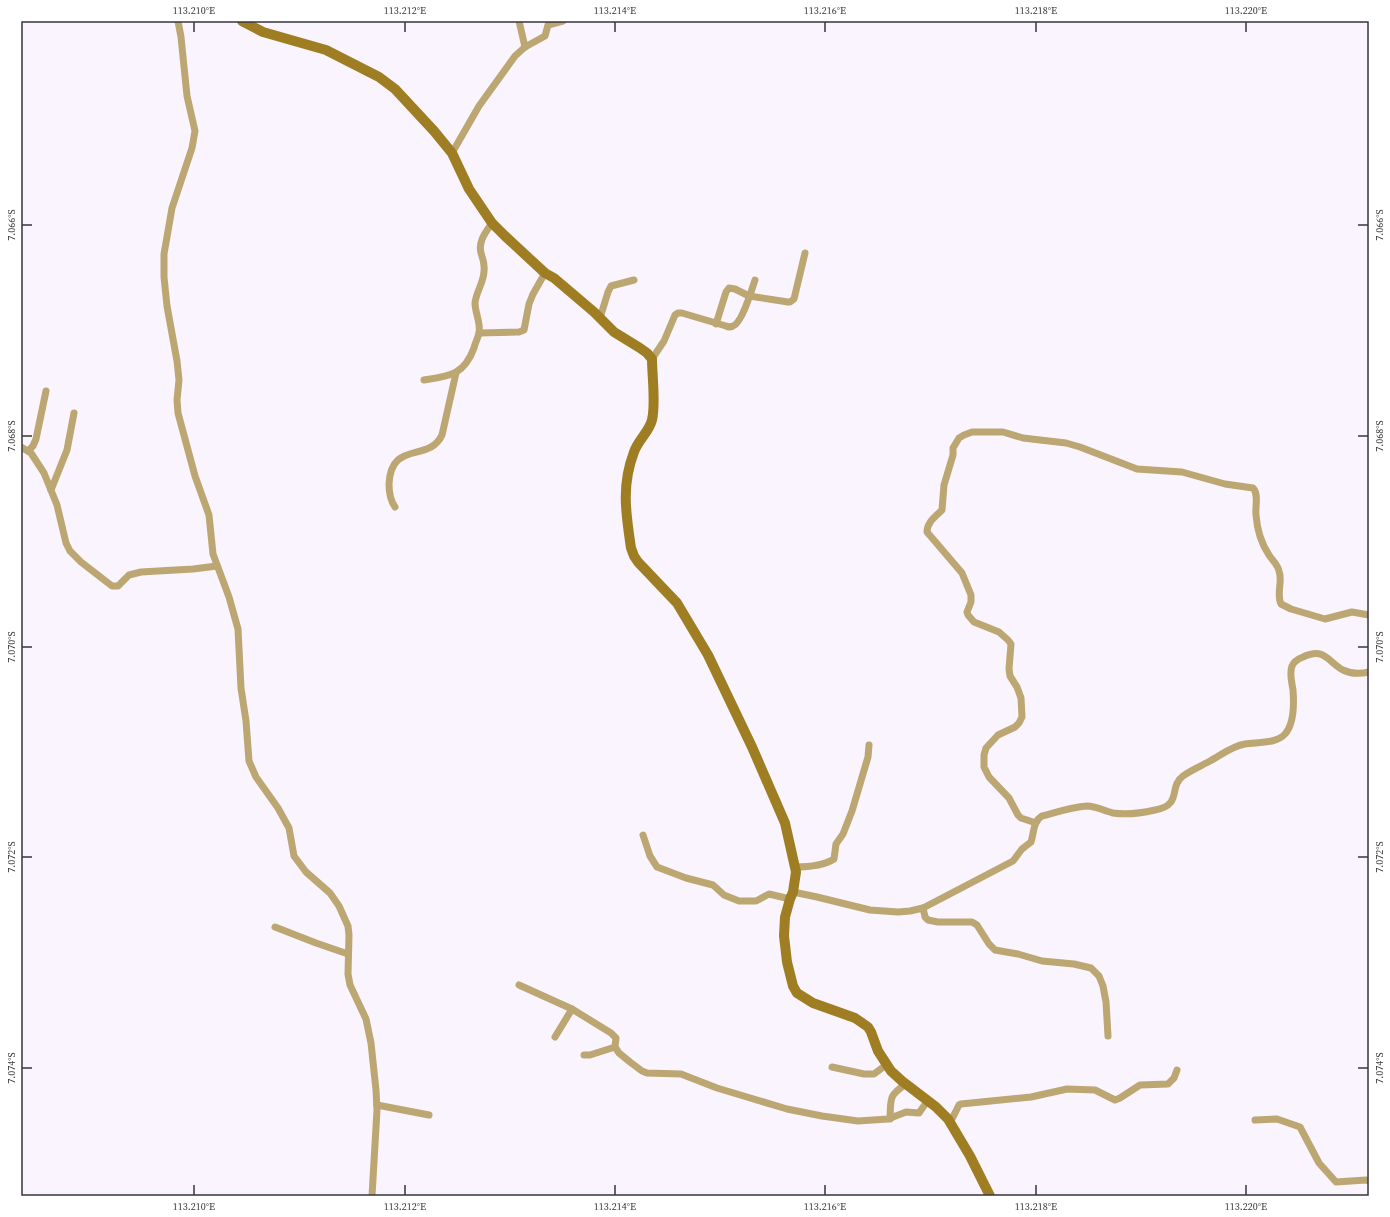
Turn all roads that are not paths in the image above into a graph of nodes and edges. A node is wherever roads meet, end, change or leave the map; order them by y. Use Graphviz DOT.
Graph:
graph roads {
  1 [pos="178,21"];
  2 [pos="242,21"];
  3 [pos="519,21"];
  4 [pos="563,21"];
  5 [pos="525,46"];
  6 [pos="452,153"];
  7 [pos="492,223"];
  8 [pos="805,253"];
  9 [pos="545,273"];
  10 [pos="634,280"];
  11 [pos="755,280"];
  12 [pos="749,296"];
  13 [pos="600,318"];
  14 [pos="716,324"];
  15 [pos="479,333"];
  16 [pos="652,359"];
  17 [pos="456,373"];
  18 [pos="424,380"];
  19 [pos="46,390"];
  20 [pos="74,413"];
  21 [pos="21,448"];
  22 [pos="28,451"];
  23 [pos="51,490"];
  24 [pos="395,507"];
  25 [pos="217,566"];
  26 [pos="1369,615"];
  27 [pos="1369,672"];
  28 [pos="870,745"];
  29 [pos="1036,823"];
  30 [pos="643,835"];
  31 [pos="795,867"];
  32 [pos="792,895"];
  33 [pos="923,908"];
  34 [pos="275,927"];
  35 [pos="348,954"];
  36 [pos="519,985"];
  37 [pos="572,1009"];
  38 [pos="1108,1036"];
  39 [pos="556,1037"];
  40 [pos="615,1047"];
  41 [pos="584,1055"];
  42 [pos="886,1065"];
  43 [pos="832,1067"];
  44 [pos="1177,1070"];
  45 [pos="906,1084"];
  46 [pos="928,1100"];
  47 [pos="377,1105"];
  48 [pos="428,1115"];
  49 [pos="890,1119"];
  50 [pos="1255,1120"];
  51 [pos="950,1123"];
  52 [pos="1369,1181"];
  53 [pos="372,1196"];
  54 [pos="990,1196"];
  1 -- 25 [label="street"];
  2 -- 6 [label="street"];
  3 -- 5 [label="street"];
  4 -- 5 [label="street"];
  5 -- 6 [label="street"];
  6 -- 7 [label="street"];
  7 -- 9 [label="street"];
  7 -- 15 [label="street"];
  8 -- 12 [label="street"];
  9 -- 13 [label="street"];
  9 -- 15 [label="street"];
  10 -- 13 [label="street"];
  11 -- 12 [label="street"];
  12 -- 14 [label="street"];
  12 -- 14 [label="street"];
  13 -- 16 [label="street"];
  14 -- 16 [label="street"];
  15 -- 17 [label="street"];
  16 -- 31 [label="street"];
  17 -- 18 [label="street"];
  17 -- 24 [label="street"];
  19 -- 22 [label="street"];
  20 -- 23 [label="street"];
  21 -- 22 [label="street"];
  22 -- 23 [label="street"];
  23 -- 25 [label="street"];
  25 -- 35 [label="street"];
  26 -- 29 [label="street"];
  27 -- 29 [label="street"];
  28 -- 31 [label="street"];
  29 -- 33 [label="street"];
  30 -- 32 [label="street"];
  31 -- 32 [label="street"];
  32 -- 33 [label="street"];
  32 -- 42 [label="street"];
  33 -- 38 [label="street"];
  34 -- 35 [label="street"];
  35 -- 47 [label="street"];
  36 -- 37 [label="street"];
  37 -- 39 [label="street"];
  37 -- 40 [label="street"];
  40 -- 41 [label="street"];
  40 -- 49 [label="street"];
  42 -- 43 [label="street"];
  42 -- 45 [label="street"];
  44 -- 51 [label="street"];
  45 -- 46 [label="street"];
  45 -- 49 [label="street"];
  46 -- 49 [label="street"];
  46 -- 51 [label="street"];
  47 -- 48 [label="street"];
  47 -- 53 [label="street"];
  50 -- 52 [label="street"];
  51 -- 54 [label="street"];
}
